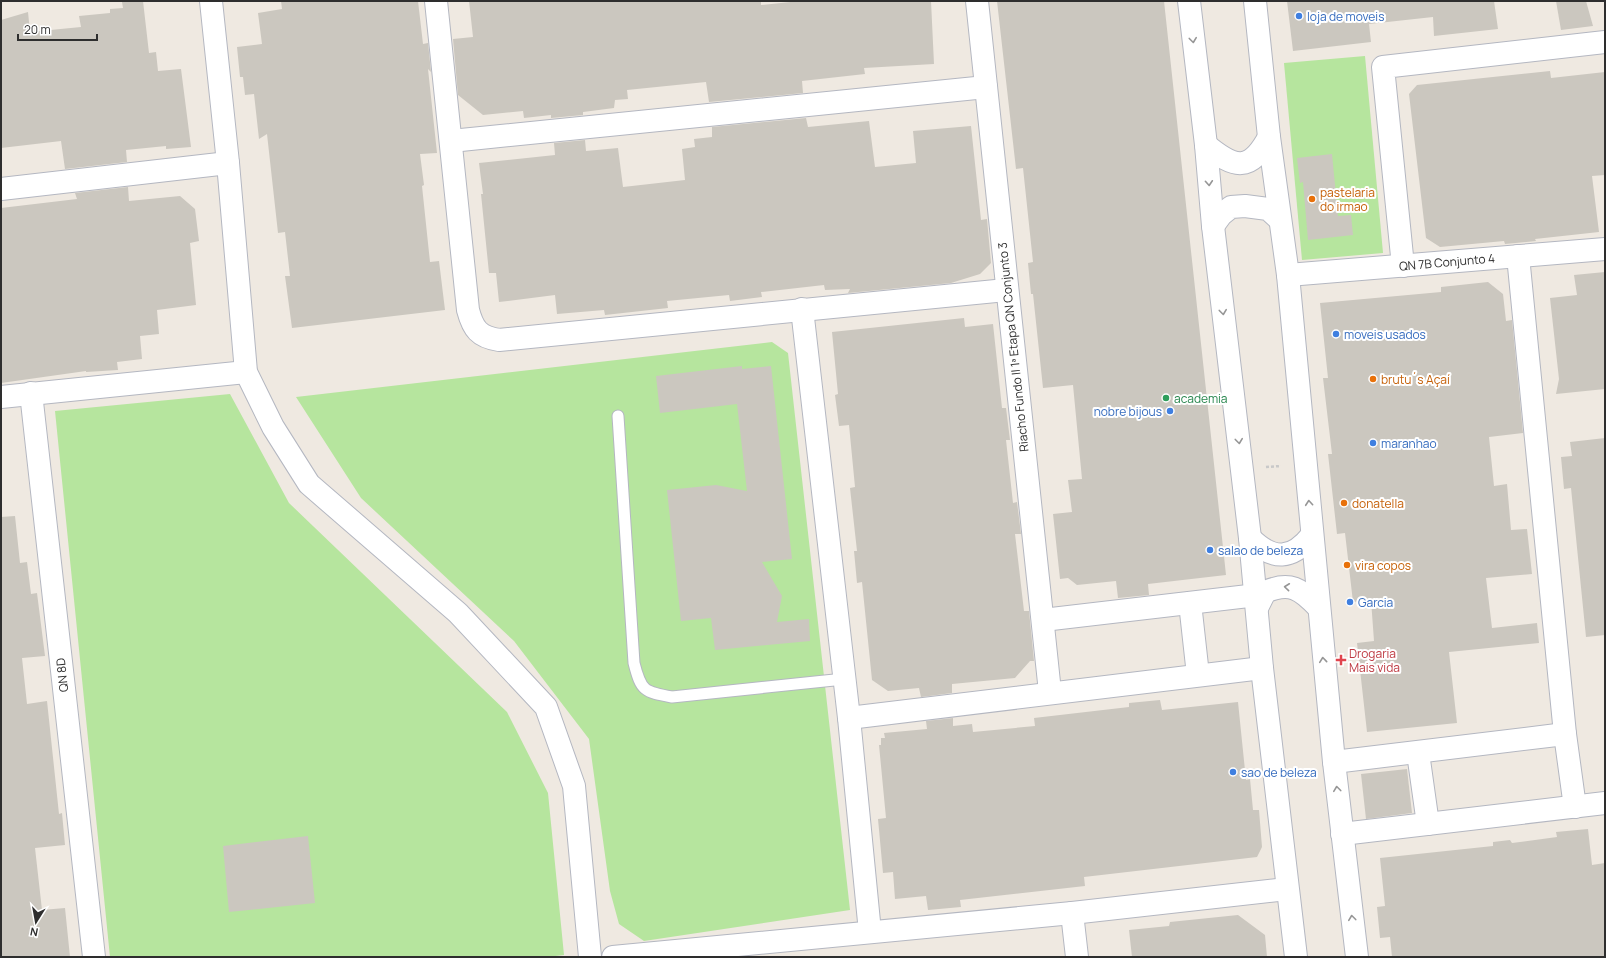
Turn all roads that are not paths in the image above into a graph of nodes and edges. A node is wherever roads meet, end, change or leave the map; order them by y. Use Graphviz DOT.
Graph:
graph roads {
  1 [pos="211,1"];
  2 [pos="436,1"];
  3 [pos="977,1"];
  4 [pos="1189,1"];
  5 [pos="1255,1"];
  6 [pos="1605,42"];
  7 [pos="986,87"];
  8 [pos="1269,137"];
  9 [pos="451,141"];
  10 [pos="1206,145"];
  11 [pos="228,163"];
  12 [pos="1,189"];
  13 [pos="1280,220"];
  14 [pos="1213,226"];
  15 [pos="1605,248"];
  16 [pos="1518,256"];
  17 [pos="1403,266"];
  18 [pos="1288,275"];
  19 [pos="1006,290"];
  20 [pos="802,309"];
  21 [pos="246,372"];
  22 [pos="31,393"];
  23 [pos="1,397"];
  24 [pos="618,416"];
  25 [pos="1312,535"];
  26 [pos="1250,538"];
  27 [pos="1257,600"];
  28 [pos="1190,603"];
  29 [pos="1318,607"];
  30 [pos="1043,620"];
  31 [pos="1262,668"];
  32 [pos="1198,675"];
  33 [pos="844,679"];
  34 [pos="1050,692"];
  35 [pos="849,718"];
  36 [pos="1565,734"];
  37 [pos="1418,753"];
  38 [pos="1334,762"];
  39 [pos="1605,803"];
  40 [pos="1575,807"];
  41 [pos="1428,824"];
  42 [pos="1342,834"];
  43 [pos="1287,889"];
  44 [pos="1072,913"];
  45 [pos="870,932"];
  46 [pos="94,957"];
  47 [pos="590,957"];
  48 [pos="613,957"];
  49 [pos="1077,957"];
  50 [pos="1296,957"];
  51 [pos="1357,957"];
  1 -- 11 [label="street"];
  2 -- 9 [label="street"];
  3 -- 7 [label="street, Riacho Fundo II 1ª Etapa QN Conjunto 3"];
  4 -- 10 [label="street, one-way"];
  5 -- 8 [label="street"];
  6 -- 17 [label="street"];
  7 -- 9 [label="street"];
  7 -- 19 [label="street, Riacho Fundo II 1ª Etapa QN Conjunto 3"];
  8 -- 10 [label="street"];
  8 -- 13 [label="street"];
  9 -- 20 [label="street"];
  10 -- 14 [label="street, one-way"];
  11 -- 12 [label="street"];
  11 -- 21 [label="street"];
  13 -- 14 [label="street"];
  13 -- 18 [label="street"];
  14 -- 26 [label="street, one-way"];
  15 -- 16 [label="street, QN 7B Conjunto 4"];
  16 -- 17 [label="street, QN 7B Conjunto 4"];
  16 -- 36 [label="street"];
  17 -- 18 [label="street, QN 7B Conjunto 4"];
  25 -- 18 [label="street, one-way"];
  19 -- 20 [label="street"];
  19 -- 30 [label="street, Riacho Fundo II 1ª Etapa QN Conjunto 3"];
  20 -- 33 [label="street"];
  21 -- 22 [label="street"];
  21 -- 47 [label="street"];
  22 -- 23 [label="street"];
  22 -- 46 [label="street, QN 8D"];
  24 -- 33 [label="lane"];
  25 -- 26 [label="street"];
  25 -- 29 [label="street"];
  26 -- 27 [label="street"];
  27 -- 28 [label="street"];
  29 -- 27 [label="street, one-way"];
  27 -- 31 [label="street"];
  28 -- 30 [label="street"];
  28 -- 32 [label="street"];
  38 -- 29 [label="street, one-way"];
  30 -- 34 [label="street, Riacho Fundo II 1ª Etapa QN Conjunto 3"];
  31 -- 32 [label="street"];
  31 -- 43 [label="street"];
  32 -- 34 [label="street"];
  33 -- 35 [label="street"];
  34 -- 35 [label="street"];
  35 -- 45 [label="street"];
  36 -- 37 [label="street"];
  36 -- 40 [label="street"];
  37 -- 38 [label="street"];
  37 -- 41 [label="street"];
  42 -- 38 [label="street, one-way"];
  39 -- 40 [label="street"];
  40 -- 41 [label="street"];
  41 -- 42 [label="street"];
  51 -- 42 [label="street, one-way"];
  43 -- 44 [label="street"];
  43 -- 50 [label="street"];
  44 -- 45 [label="street"];
  44 -- 49 [label="street"];
  45 -- 48 [label="street"];
}
